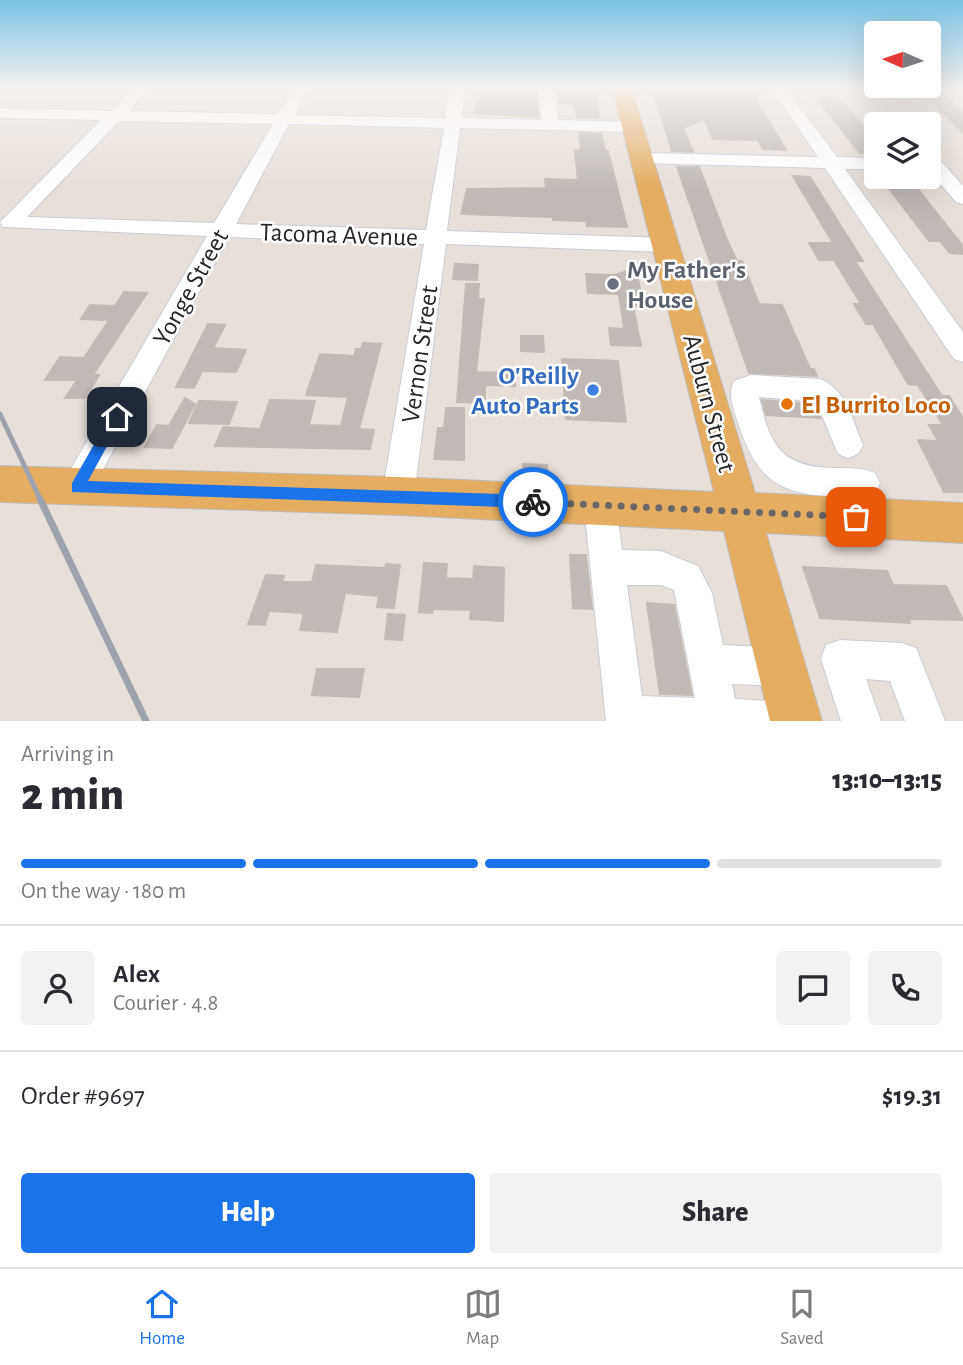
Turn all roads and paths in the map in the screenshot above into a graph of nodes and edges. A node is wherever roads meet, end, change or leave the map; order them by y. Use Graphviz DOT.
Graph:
graph roads {
  1 [pos="110,121"];
  2 [pos="283,121"];
  3 [pos="354,121"];
  4 [pos="550,121"];
  5 [pos="630,121"];
  6 [pos="803,121"];
  7 [pos="453,123"];
  8 [pos="550,125"];
  9 [pos="632,127"];
  10 [pos="641,158"];
  11 [pos="833,163"];
  12 [pos="864,164"];
  13 [pos="941,165"];
  14 [pos="963,166"];
  15 [pos="941,175"];
  16 [pos="963,198"];
  17 [pos="10,223"];
  18 [pos="222,230"];
  19 [pos="436,237"];
  20 [pos="667,245"];
  21 [pos="963,352"];
  22 [pos="709,399"];
  23 [pos="746,401"];
  24 [pos="848,445"];
  25 [pos="864,483"];
  26 [pos="0,484"];
  27 [pos="77,487"];
  28 [pos="398,496"];
  29 [pos="600,505"];
  30 [pos="739,510"];
  31 [pos="963,523"];
  32 [pos="608,567"];
  33 [pos="708,664"];
  34 [pos="782,667"];
  35 [pos="624,718"];
  36 [pos="719,719"];
  37 [pos="770,721"];
  38 [pos="796,721"];
  39 [pos="861,721"];
  40 [pos="925,721"];
  1 -- 17 [label="street"];
  2 -- 18 [label="street, Yonge Street"];
  3 -- 7 [label="street"];
  4 -- 8 [label="street"];
  5 -- 9 [label="main road, Auburn Street"];
  6 -- 11 [label="street"];
  7 -- 8 [label="street"];
  7 -- 19 [label="street, Vernon Street"];
  8 -- 9 [label="street"];
  9 -- 10 [label="main road, Auburn Street"];
  10 -- 11 [label="street"];
  10 -- 20 [label="main road, Auburn Street"];
  11 -- 12 [label="street"];
  11 -- 21 [label="street"];
  13 -- 14 [label="street"];
  15 -- 16 [label="street"];
  17 -- 18 [label="street, Tacoma Avenue"];
  18 -- 19 [label="street, Tacoma Avenue"];
  18 -- 27 [label="street, Yonge Street"];
  19 -- 20 [label="street, Tacoma Avenue"];
  19 -- 28 [label="street, Vernon Street"];
  20 -- 22 [label="main road, Auburn Street"];
  22 -- 23 [label="street"];
  22 -- 30 [label="main road, Auburn Street"];
  23 -- 24 [label="street"];
  23 -- 25 [label="street"];
  26 -- 27 [label="main road"];
  27 -- 28 [label="main road"];
  28 -- 29 [label="main road"];
  29 -- 30 [label="main road"];
  29 -- 32 [label="street"];
  30 -- 31 [label="main road"];
  30 -- 34 [label="main road, Auburn Street"];
  32 -- 33 [label="street"];
  32 -- 35 [label="street"];
  33 -- 34 [label="street"];
  33 -- 36 [label="street"];
  34 -- 38 [label="main road, Auburn Street"];
  35 -- 36 [label="street"];
  36 -- 37 [label="street"];
  39 -- 40 [label="street"];
}
